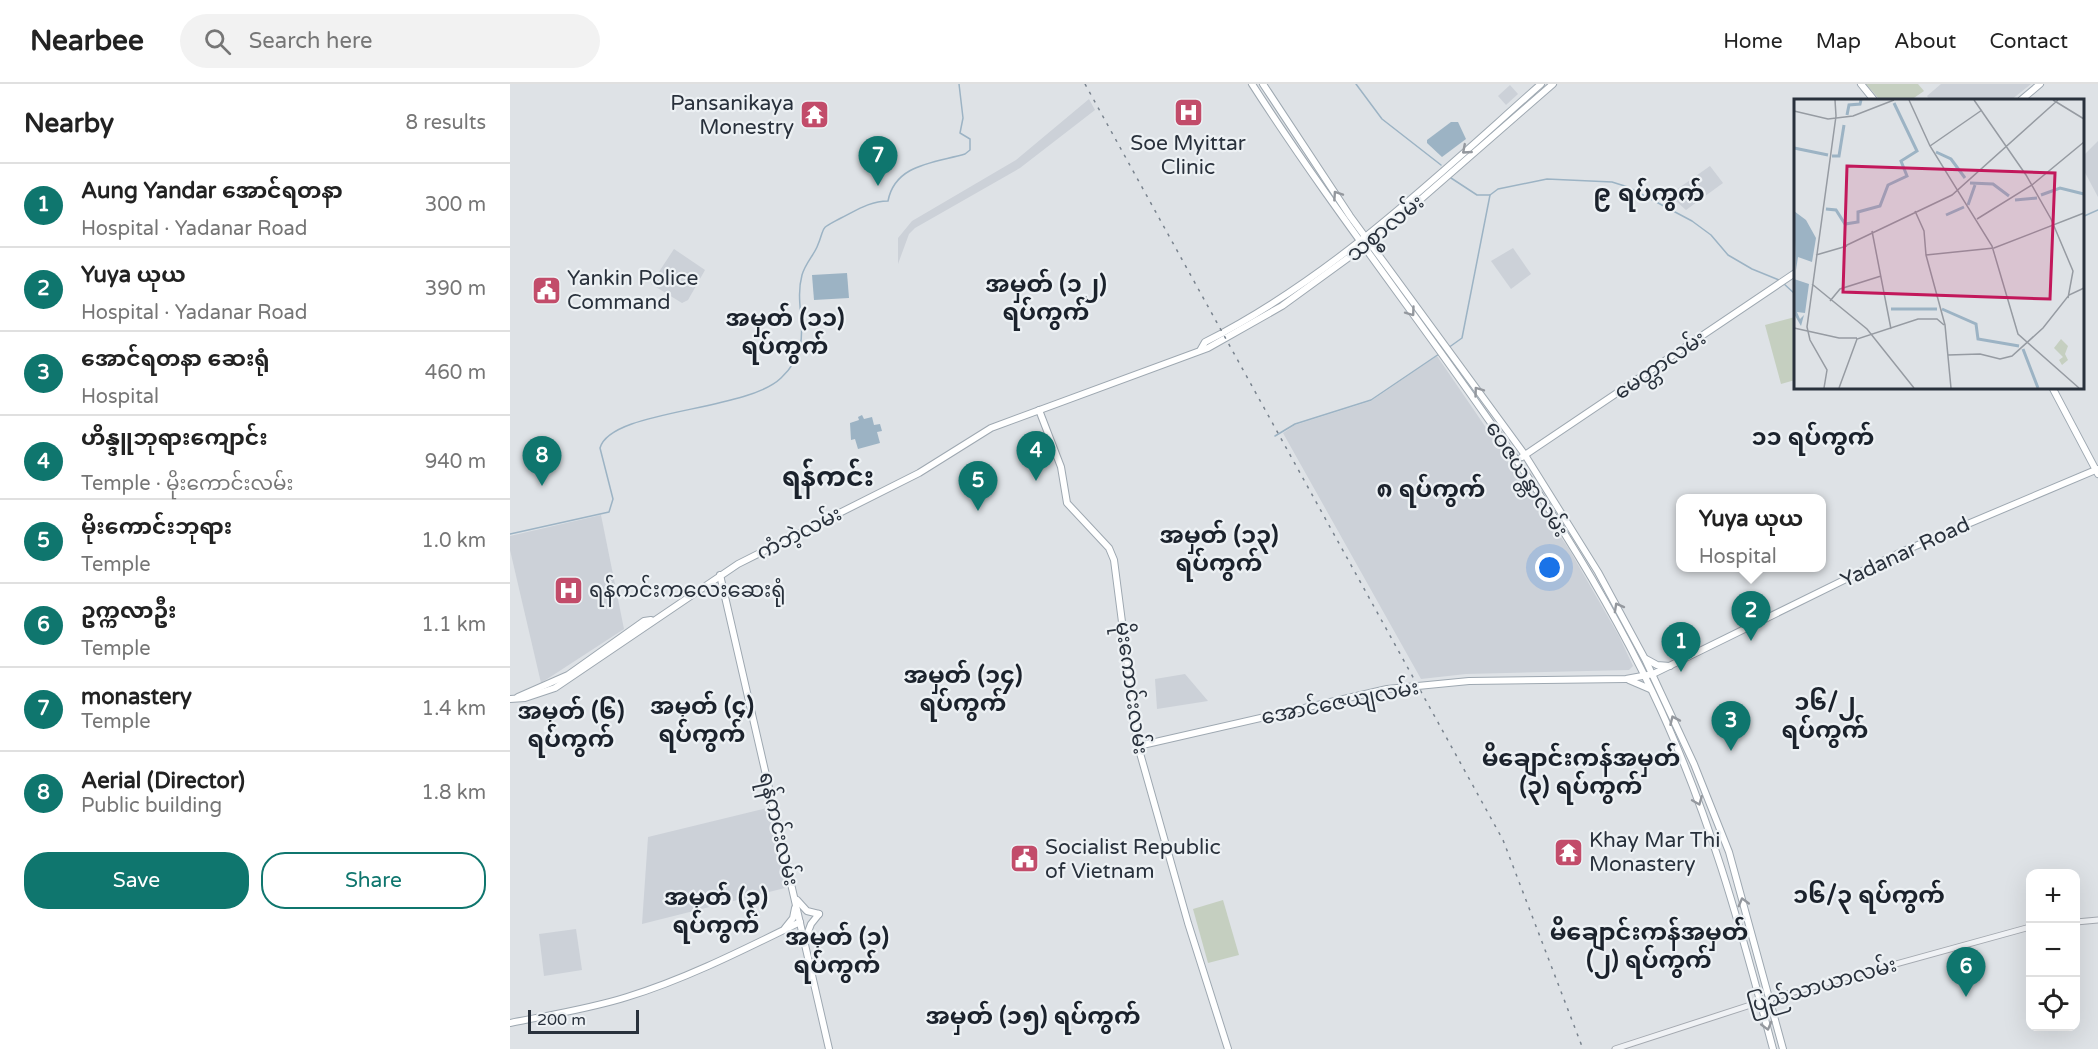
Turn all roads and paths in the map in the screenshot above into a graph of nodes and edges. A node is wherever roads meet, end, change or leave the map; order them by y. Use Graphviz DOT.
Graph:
graph roads {
  1 [pos="1252,84"];
  2 [pos="1263,84"];
  3 [pos="1541,84"];
  4 [pos="1553,84"];
  5 [pos="1861,84"];
  6 [pos="2040,84"];
  7 [pos="1873,99"];
  8 [pos="2022,99"];
  9 [pos="1283,115"];
  10 [pos="1275,120"];
  11 [pos="1348,218"];
  12 [pos="1377,226"];
  13 [pos="1381,234"];
  14 [pos="1363,238"];
  15 [pos="1367,245"];
  16 [pos="1351,252"];
  17 [pos="1380,262"];
  18 [pos="1794,274"];
  19 [pos="1430,324"];
  20 [pos="1423,328"];
  21 [pos="2053,388"];
  22 [pos="1040,410"];
  23 [pos="950,454"];
  24 [pos="1525,455"];
  25 [pos="1517,460"];
  26 [pos="2097,471"];
  27 [pos="1598,572"];
  28 [pos="720,575"];
  29 [pos="1591,576"];
  30 [pos="1646,659"];
  31 [pos="1636,660"];
  32 [pos="1674,666"];
  33 [pos="1653,674"];
  34 [pos="1645,676"];
  35 [pos="1626,679"];
  36 [pos="1659,687"];
  37 [pos="1652,690"];
  38 [pos="514,698"];
  39 [pos="1138,746"];
  40 [pos="1722,831"];
  41 [pos="1712,835"];
  42 [pos="795,897"];
  43 [pos="2098,920"];
  44 [pos="800,922"];
  45 [pos="2080,922"];
  46 [pos="2026,928"];
  47 [pos="783,930"];
  48 [pos="804,940"];
  49 [pos="1769,999"];
  50 [pos="1760,1002"];
  51 [pos="510,1023"];
  52 [pos="829,1049"];
  53 [pos="1228,1049"];
  54 [pos="1615,1049"];
  55 [pos="1773,1049"];
  56 [pos="1783,1049"];
  1 -- 10 [label="main road, ဝေဇယန္တာလမ်း"];
  2 -- 9 [label="main road, ဝေဇယန္တာလမ်း"];
  3 -- 12 [label="main road, သစ္စာလမ်း, one-way"];
  4 -- 13 [label="main road, သစ္စာလမ်း"];
  5 -- 7 [label="main road"];
  6 -- 8 [label="main road"];
  9 -- 10 [label="main road"];
  11 -- 9 [label="main road, ဝေဇယန္တာလမ်း, one-way"];
  10 -- 11 [label="main road, ဝေဇယန္တာလမ်း"];
  11 -- 12 [label="main road"];
  11 -- 14 [label="main road, ဝေဇယန္တာလမ်း"];
  11 -- 16 [label="main road"];
  12 -- 14 [label="main road, သစ္စာလမ်း"];
  13 -- 15 [label="main road, သစ္စာလမ်း"];
  13 -- 17 [label="main road"];
  14 -- 15 [label="main road, ဝေဇယန္တာလမ်း"];
  14 -- 16 [label="main road, သစ္စာလမ်း"];
  15 -- 16 [label="main road, သစ္စာလမ်း"];
  15 -- 17 [label="main road, ဝေဇယန္တာလမ်း"];
  16 -- 17 [label="main road"];
  16 -- 22 [label="main road, သစ္စာလမ်း"];
  17 -- 19 [label="main road, ဝေဇယန္တာလမ်း"];
  17 -- 20 [label="main road, ဝေဇယန္တာလမ်း, one-way"];
  18 -- 24 [label="main road, မေတ္တာလမ်း"];
  19 -- 20 [label="main road"];
  24 -- 19 [label="main road, ဝေဇယန္တာလမ်း, one-way"];
  20 -- 25 [label="main road, ဝေဇယန္တာလမ်း"];
  21 -- 26 [label="main road"];
  22 -- 23 [label="main road, သစ္စာလမ်း"];
  22 -- 39 [label="main road, မိုးကောင်းလမ်း"];
  23 -- 28 [label="main road, ကံဘဲ့လမ်း"];
  24 -- 25 [label="main road, မေတ္တာလမ်း"];
  24 -- 27 [label="main road, ဝေဇယန္တာလမ်း"];
  25 -- 29 [label="main road, ဝေဇယန္တာလမ်း"];
  26 -- 32 [label="main road, Yadanar Road"];
  27 -- 29 [label="main road"];
  30 -- 27 [label="main road, ဝေဇယန္တာလမ်း, one-way"];
  28 -- 38 [label="main road, ကံဘဲ့လမ်း"];
  28 -- 42 [label="main road, ရန်ကင်းလမ်း"];
  29 -- 31 [label="main road, ဝေဇယန္တာလမ်း"];
  30 -- 32 [label="main road"];
  30 -- 33 [label="main road, ဝေဇယန္တာလမ်း"];
  31 -- 34 [label="main road, ဝေဇယန္တာလမ်း"];
  31 -- 35 [label="main road"];
  32 -- 33 [label="main road, Yadanar Road"];
  32 -- 36 [label="main road"];
  33 -- 34 [label="main road, အောင်ဇေယျလမ်း"];
  33 -- 36 [label="main road, ဝေဇယန္တာလမ်း"];
  34 -- 35 [label="main road, အောင်ဇေယျလမ်း"];
  34 -- 37 [label="main road, ဝေဇယန္တာလမ်း"];
  35 -- 37 [label="main road"];
  35 -- 39 [label="main road, အောင်ဇေယျလမ်း"];
  40 -- 36 [label="main road, ဝေဇယန္တာလမ်း, one-way"];
  37 -- 41 [label="main road, ဝေဇယန္တာလမ်း, one-way"];
  39 -- 53 [label="main road, မိုးကောင်းလမ်း"];
  40 -- 41 [label="main road"];
  49 -- 40 [label="main road, ဝေဇယန္တာလမ်း, one-way"];
  41 -- 50 [label="main road, ဝေဇယန္တာလမ်း"];
  42 -- 44 [label="main road, ရန်ကင်းလမ်း"];
  42 -- 47 [label="main road"];
  42 -- 48 [label="main road"];
  43 -- 45 [label="street"];
  44 -- 47 [label="main road"];
  44 -- 48 [label="main road, ရန်ကင်းလမ်း"];
  46 -- 49 [label="street, ပြည်သာယာလမ်း"];
  47 -- 48 [label="main road"];
  47 -- 51 [label="main road"];
  48 -- 52 [label="main road, ရန်ကင်းလမ်း"];
  49 -- 50 [label="street, ပြည်သာယာလမ်း"];
  49 -- 56 [label="main road, ဝေဇယန္တာလမ်း"];
  50 -- 54 [label="street, ပြည်သာယာလမ်း"];
  50 -- 55 [label="main road, ဝေဇယန္တာလမ်း, one-way"];
}
